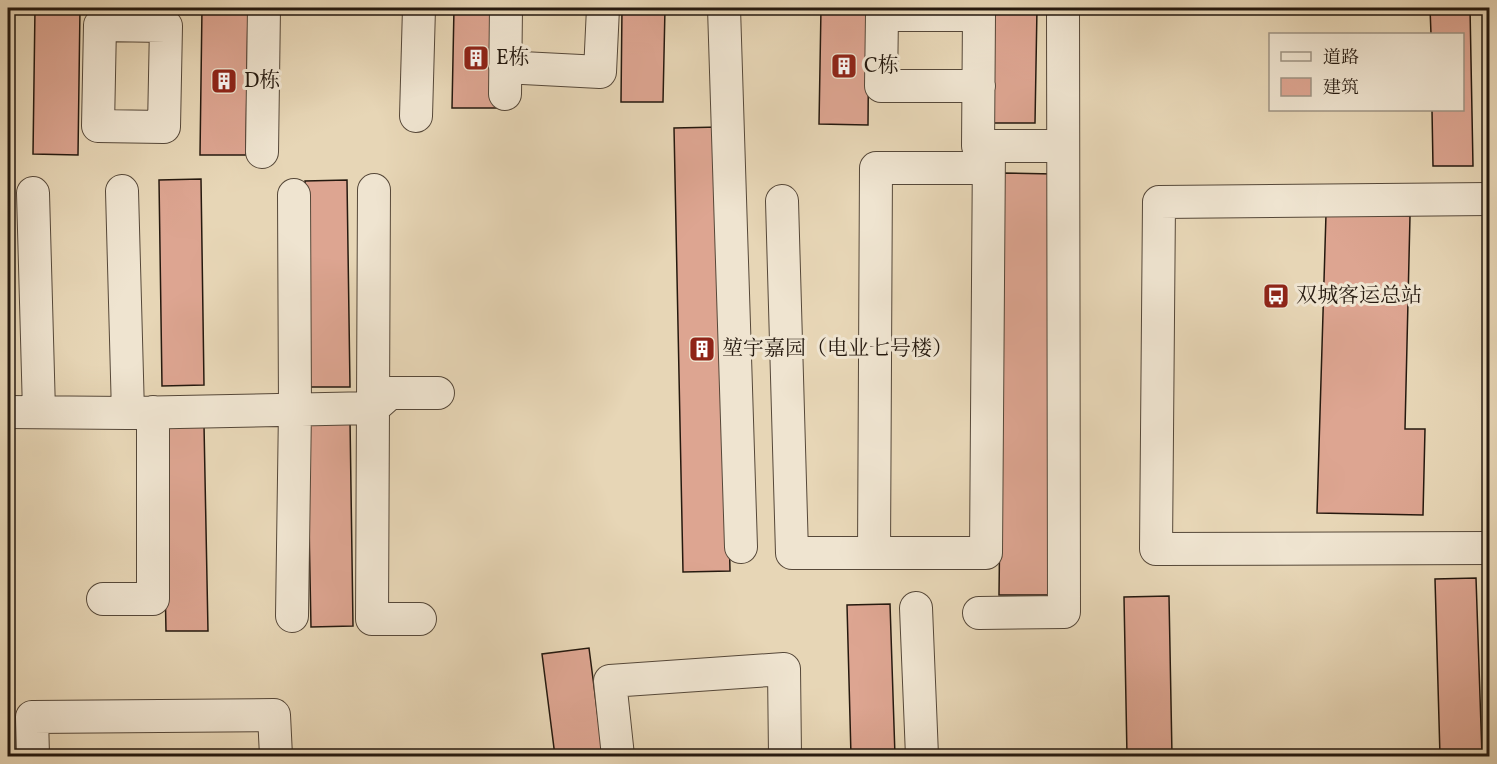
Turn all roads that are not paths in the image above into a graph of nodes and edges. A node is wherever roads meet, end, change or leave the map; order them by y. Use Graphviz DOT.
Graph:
graph roads {
  1 [pos="264,8"];
  2 [pos="418,8"];
  3 [pos="506,8"];
  4 [pos="603,8"];
  5 [pos="724,8"];
  6 [pos="1064,8"];
  7 [pos="979,87"];
  8 [pos="416,116"];
  9 [pos="1064,146"];
  10 [pos="262,152"];
  11 [pos="988,157"];
  12 [pos="374,190"];
  13 [pos="122,191"];
  14 [pos="33,193"];
  15 [pos="294,195"];
  16 [pos="1490,199"];
  17 [pos="782,201"];
  18 [pos="438,393"];
  19 [pos="373,408"];
  20 [pos="295,409"];
  21 [pos="39,411"];
  22 [pos="8,412"];
  23 [pos="141,412"];
  24 [pos="741,547"];
  25 [pos="1490,548"];
  26 [pos="874,553"];
  27 [pos="103,599"];
  28 [pos="916,608"];
  29 [pos="979,612"];
  30 [pos="292,616"];
  31 [pos="420,619"];
  32 [pos="33,756"];
  33 [pos="276,756"];
  34 [pos="618,756"];
  35 [pos="785,756"];
  36 [pos="922,756"];
  1 -- 10 [label="street"];
  2 -- 8 [label="street"];
  3 -- 4 [label="street"];
  5 -- 24 [label="street"];
  6 -- 9 [label="street"];
  7 -- 11 [label="street"];
  9 -- 11 [label="street"];
  9 -- 29 [label="street"];
  11 -- 26 [label="street"];
  11 -- 26 [label="street"];
  12 -- 19 [label="street"];
  13 -- 23 [label="street"];
  14 -- 21 [label="street"];
  15 -- 20 [label="street"];
  16 -- 25 [label="street"];
  17 -- 26 [label="street"];
  18 -- 19 [label="street"];
  19 -- 20 [label="street"];
  19 -- 31 [label="street"];
  20 -- 23 [label="street"];
  20 -- 30 [label="street"];
  21 -- 22 [label="street"];
  21 -- 23 [label="street"];
  23 -- 27 [label="street"];
  28 -- 36 [label="street"];
  32 -- 33 [label="street"];
  34 -- 35 [label="street"];
}
